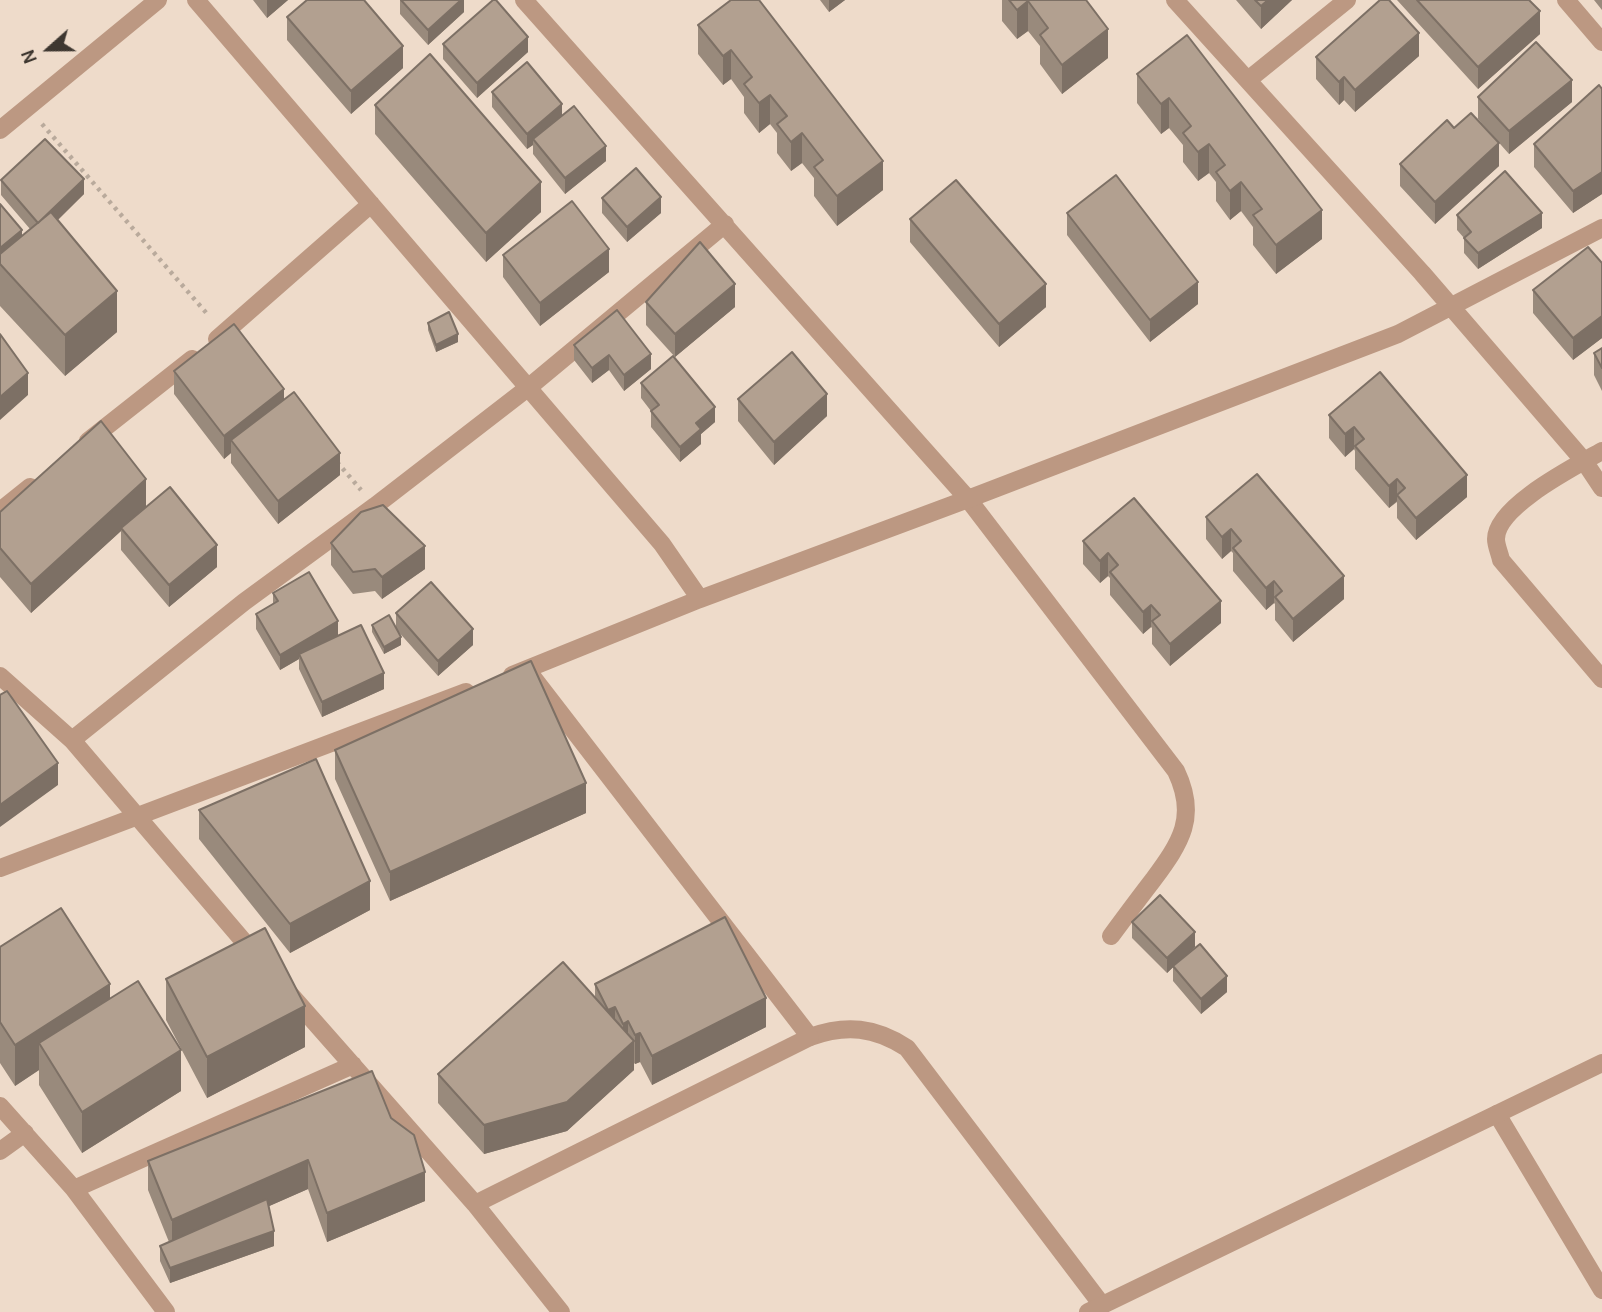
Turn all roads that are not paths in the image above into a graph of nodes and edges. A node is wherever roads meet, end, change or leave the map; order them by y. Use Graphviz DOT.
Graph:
graph roads {
  1 [pos="158,0"];
  2 [pos="196,0"];
  3 [pos="524,0"];
  4 [pos="1175,0"];
  5 [pos="1347,0"];
  6 [pos="1566,0"];
  7 [pos="1602,41"];
  8 [pos="1248,80"];
  9 [pos="0,131"];
  10 [pos="372,204"];
  11 [pos="725,224"];
  12 [pos="1602,228"];
  13 [pos="1451,307"];
  14 [pos="529,387"];
  15 [pos="75,452"];
  16 [pos="1602,452"];
  17 [pos="1584,461"];
  18 [pos="43,477"];
  19 [pos="1602,488"];
  20 [pos="968,499"];
  21 [pos="0,511"];
  22 [pos="700,600"];
  23 [pos="527,669"];
  24 [pos="0,676"];
  25 [pos="1602,679"];
  26 [pos="72,740"];
  27 [pos="137,817"];
  28 [pos="0,868"];
  29 [pos="1111,936"];
  30 [pos="810,1037"];
  31 [pos="1602,1063"];
  32 [pos="353,1065"];
  33 [pos="0,1106"];
  34 [pos="1497,1114"];
  35 [pos="25,1133"];
  36 [pos="0,1151"];
  37 [pos="74,1189"];
  38 [pos="475,1204"];
  39 [pos="1602,1290"];
  40 [pos="1095,1309"];
  41 [pos="166,1312"];
  42 [pos="561,1312"];
  1 -- 9 [label="street"];
  2 -- 10 [label="street"];
  3 -- 11 [label="street"];
  4 -- 8 [label="street"];
  5 -- 8 [label="street"];
  6 -- 7 [label="street"];
  8 -- 13 [label="street"];
  10 -- 14 [label="street"];
  10 -- 15 [label="street"];
  11 -- 14 [label="street"];
  11 -- 20 [label="street"];
  12 -- 13 [label="street"];
  13 -- 17 [label="street"];
  13 -- 20 [label="street"];
  14 -- 22 [label="street"];
  14 -- 26 [label="street"];
  16 -- 17 [label="street"];
  17 -- 19 [label="street"];
  17 -- 25 [label="street"];
  18 -- 21 [label="street"];
  20 -- 22 [label="street"];
  20 -- 29 [label="street"];
  22 -- 23 [label="street"];
  23 -- 27 [label="street"];
  23 -- 30 [label="street"];
  24 -- 26 [label="street"];
  26 -- 27 [label="street"];
  27 -- 28 [label="street"];
  27 -- 32 [label="street"];
  30 -- 38 [label="street"];
  30 -- 40 [label="street"];
  31 -- 34 [label="street"];
  32 -- 37 [label="street"];
  32 -- 38 [label="street"];
  33 -- 35 [label="street"];
  34 -- 39 [label="street"];
  34 -- 40 [label="street"];
  35 -- 36 [label="street"];
  35 -- 37 [label="street"];
  37 -- 41 [label="street"];
  38 -- 42 [label="street"];
}
